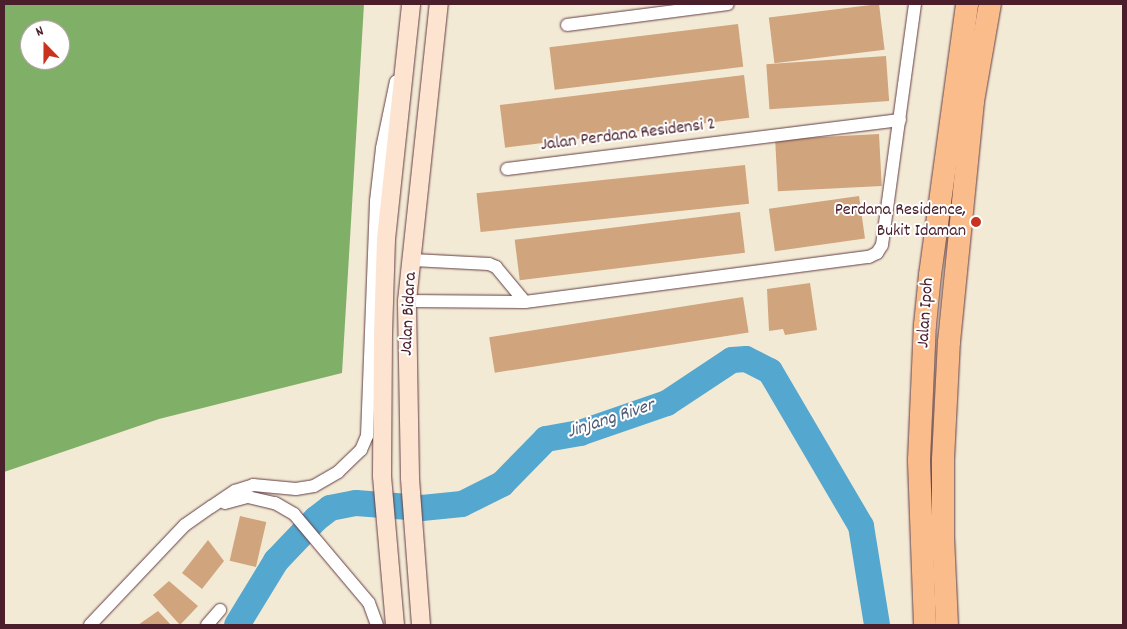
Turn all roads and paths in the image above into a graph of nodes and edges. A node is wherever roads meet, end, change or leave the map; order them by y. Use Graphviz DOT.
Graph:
graph roads {
  1 [pos="411,4"];
  2 [pos="439,4"];
  3 [pos="728,4"];
  4 [pos="915,4"];
  5 [pos="990,4"];
  6 [pos="1003,4"];
  7 [pos="966,9"];
  8 [pos="567,25"];
  9 [pos="408,28"];
  10 [pos="974,101"];
  11 [pos="900,120"];
  12 [pos="507,170"];
  13 [pos="413,260"];
  14 [pos="407,302"];
  15 [pos="525,302"];
  16 [pos="381,442"];
  17 [pos="211,506"];
  18 [pos="220,610"];
  19 [pos="90,625"];
  20 [pos="207,625"];
  21 [pos="377,625"];
  22 [pos="395,625"];
  23 [pos="421,625"];
  24 [pos="925,625"];
  25 [pos="947,625"];
  1 -- 9 [label="main road, Jalan Bidara"];
  2 -- 13 [label="main road, Jalan Bidara"];
  3 -- 8 [label="street"];
  4 -- 11 [label="street"];
  5 -- 10 [label="highway, Jalan Ipoh"];
  6 -- 10 [label="highway"];
  7 -- 24 [label="highway, Jalan Ipoh"];
  9 -- 16 [label="main road, Jalan Bidara"];
  9 -- 17 [label="street"];
  10 -- 25 [label="highway, Jalan Ipoh"];
  11 -- 12 [label="street, Jalan Perdana Residensi 2"];
  11 -- 15 [label="street"];
  13 -- 14 [label="main road, Jalan Bidara"];
  13 -- 15 [label="street"];
  13 -- 16 [label="main road"];
  14 -- 15 [label="street"];
  14 -- 23 [label="main road, Jalan Bidara"];
  16 -- 22 [label="main road, Jalan Bidara"];
  17 -- 19 [label="street"];
  17 -- 21 [label="street"];
  18 -- 20 [label="street"];
}
